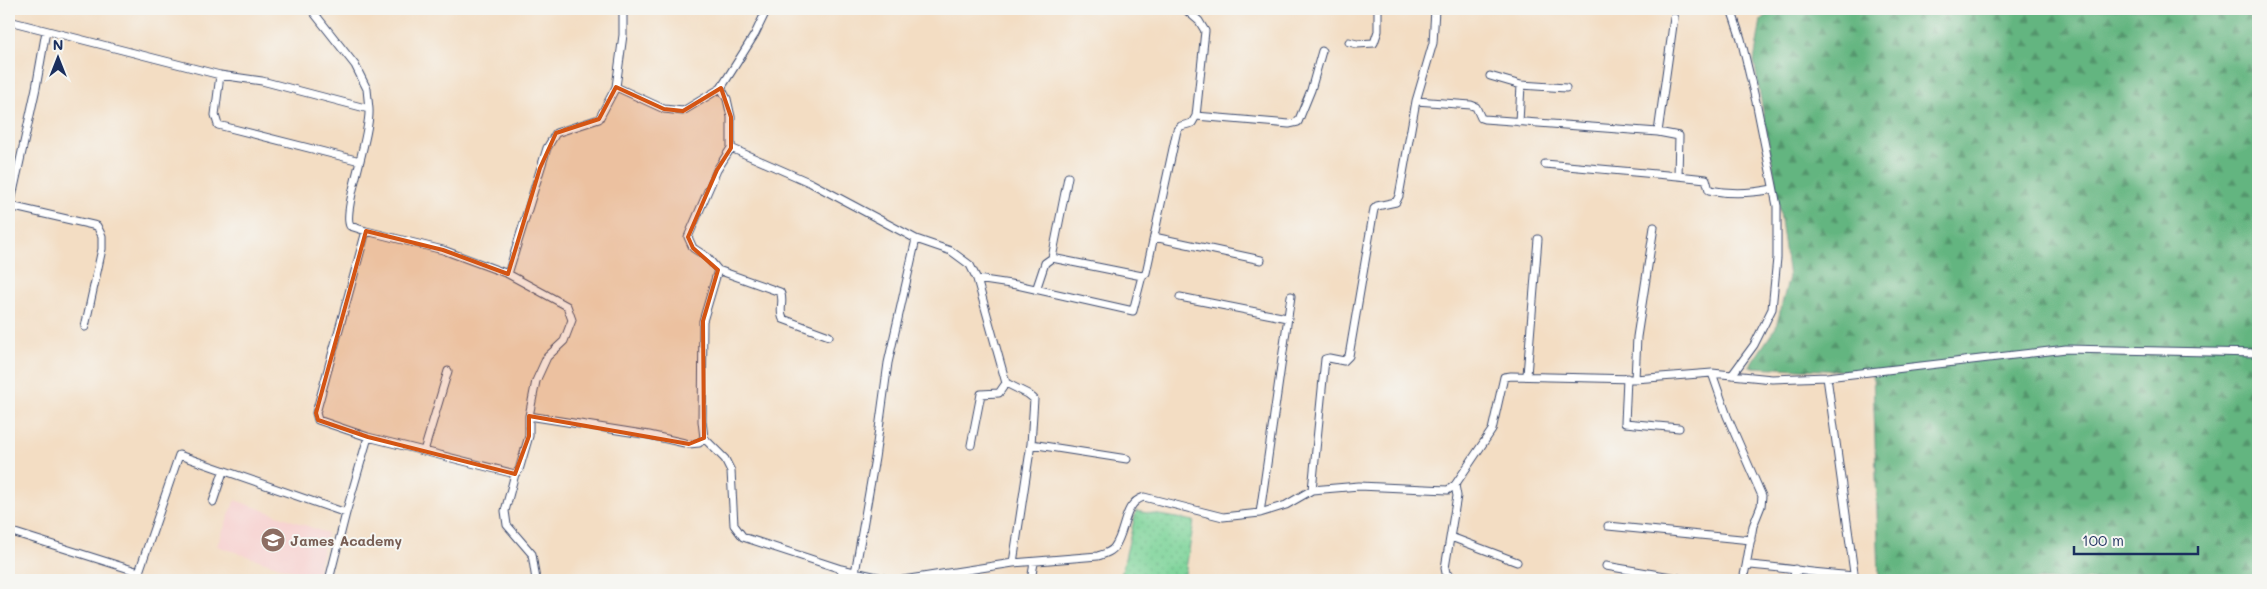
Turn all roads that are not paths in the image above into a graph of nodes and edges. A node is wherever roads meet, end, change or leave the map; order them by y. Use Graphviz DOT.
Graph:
graph roads {
  1 [pos="311,9"];
  2 [pos="624,9"];
  3 [pos="766,9"];
  4 [pos="1185,9"];
  5 [pos="1378,9"];
  6 [pos="1435,9"];
  7 [pos="1730,9"];
  8 [pos="1674,18"];
  9 [pos="9,20"];
  10 [pos="46,30"];
  11 [pos="1349,42"];
  12 [pos="1322,51"];
  13 [pos="220,75"];
  14 [pos="1490,76"];
  15 [pos="1521,85"];
  16 [pos="616,87"];
  17 [pos="721,88"];
  18 [pos="1566,88"];
  19 [pos="1416,101"];
  20 [pos="369,110"];
  21 [pos="1196,116"];
  22 [pos="1519,122"];
  23 [pos="1658,132"];
  24 [pos="731,148"];
  25 [pos="360,161"];
  26 [pos="1545,164"];
  27 [pos="1678,176"];
  28 [pos="1068,177"];
  29 [pos="1773,188"];
  30 [pos="1654,227"];
  31 [pos="366,231"];
  32 [pos="1154,237"];
  33 [pos="916,239"];
  34 [pos="1538,239"];
  35 [pos="1052,258"];
  36 [pos="1261,260"];
  37 [pos="718,270"];
  38 [pos="508,274"];
  39 [pos="1142,276"];
  40 [pos="977,279"];
  41 [pos="1036,290"];
  42 [pos="1291,296"];
  43 [pos="1180,297"];
  44 [pos="1287,318"];
  45 [pos="85,327"];
  46 [pos="829,336"];
  47 [pos="2258,353"];
  48 [pos="448,371"];
  49 [pos="1712,373"];
  50 [pos="1527,374"];
  51 [pos="1732,376"];
  52 [pos="1827,377"];
  53 [pos="1631,379"];
  54 [pos="1006,383"];
  55 [pos="529,416"];
  56 [pos="1679,428"];
  57 [pos="368,437"];
  58 [pos="704,438"];
  59 [pos="1031,444"];
  60 [pos="971,445"];
  61 [pos="424,451"];
  62 [pos="1127,460"];
  63 [pos="223,472"];
  64 [pos="514,474"];
  65 [pos="1455,485"];
  66 [pos="1312,490"];
  67 [pos="213,502"];
  68 [pos="346,513"];
  69 [pos="1260,513"];
  70 [pos="1608,526"];
  71 [pos="9,531"];
  72 [pos="1451,537"];
  73 [pos="1751,540"];
  74 [pos="1034,562"];
  75 [pos="1517,562"];
  76 [pos="1013,563"];
  77 [pos="1606,566"];
  78 [pos="1746,566"];
  79 [pos="841,569"];
  80 [pos="1794,569"];
  81 [pos="139,572"];
  82 [pos="855,573"];
  83 [pos="1855,578"];
  84 [pos="137,580"];
  85 [pos="329,580"];
  86 [pos="534,580"];
  87 [pos="843,580"];
  88 [pos="891,580"];
  89 [pos="903,580"];
  90 [pos="1031,580"];
  91 [pos="1455,580"];
  92 [pos="1689,580"];
  93 [pos="1743,580"];
  94 [pos="1794,580"];
  1 -- 20 [label="street"];
  2 -- 16 [label="street"];
  3 -- 17 [label="street"];
  4 -- 21 [label="street"];
  5 -- 11 [label="street"];
  6 -- 19 [label="street"];
  7 -- 29 [label="street"];
  8 -- 23 [label="street"];
  9 -- 10 [label="street"];
  10 -- 13 [label="street"];
  10 -- 45 [label="street"];
  12 -- 21 [label="street"];
  13 -- 20 [label="street"];
  13 -- 25 [label="street"];
  14 -- 15 [label="street"];
  15 -- 18 [label="street"];
  15 -- 22 [label="street"];
  16 -- 17 [label="street"];
  16 -- 38 [label="street"];
  17 -- 24 [label="street"];
  19 -- 22 [label="street"];
  19 -- 66 [label="street"];
  20 -- 25 [label="street"];
  21 -- 32 [label="street"];
  22 -- 23 [label="street"];
  23 -- 27 [label="street"];
  24 -- 33 [label="street"];
  24 -- 37 [label="street"];
  25 -- 31 [label="street"];
  26 -- 27 [label="street"];
  27 -- 29 [label="street"];
  28 -- 35 [label="street"];
  29 -- 51 [label="street"];
  30 -- 53 [label="street"];
  31 -- 38 [label="street"];
  31 -- 57 [label="street"];
  32 -- 36 [label="street"];
  32 -- 39 [label="street"];
  33 -- 40 [label="street"];
  33 -- 82 [label="street"];
  34 -- 50 [label="street"];
  35 -- 39 [label="street"];
  35 -- 41 [label="street"];
  37 -- 46 [label="street"];
  37 -- 58 [label="street"];
  38 -- 55 [label="street"];
  39 -- 41 [label="street"];
  40 -- 41 [label="street"];
  40 -- 54 [label="street"];
  42 -- 44 [label="street"];
  43 -- 44 [label="street"];
  44 -- 69 [label="street"];
  47 -- 52 [label="street"];
  48 -- 61 [label="street"];
  49 -- 51 [label="street"];
  49 -- 53 [label="street"];
  49 -- 73 [label="street"];
  50 -- 53 [label="street"];
  50 -- 65 [label="street"];
  51 -- 52 [label="street"];
  52 -- 83 [label="street"];
  53 -- 56 [label="street"];
  54 -- 59 [label="street"];
  54 -- 60 [label="street"];
  55 -- 58 [label="street"];
  55 -- 64 [label="street"];
  57 -- 61 [label="street"];
  57 -- 68 [label="street"];
  58 -- 79 [label="street"];
  59 -- 62 [label="street"];
  59 -- 76 [label="street"];
  61 -- 64 [label="street"];
  63 -- 67 [label="street"];
  63 -- 68 [label="street"];
  63 -- 81 [label="street"];
  64 -- 86 [label="street"];
  65 -- 66 [label="street"];
  65 -- 72 [label="street"];
  66 -- 69 [label="street"];
  68 -- 85 [label="street"];
  69 -- 74 [label="street"];
  70 -- 73 [label="street"];
  71 -- 81 [label="street"];
  72 -- 75 [label="street"];
  72 -- 91 [label="street"];
  73 -- 78 [label="street"];
  74 -- 76 [label="street"];
  74 -- 90 [label="street"];
  76 -- 89 [label="street"];
  77 -- 92 [label="street"];
  78 -- 80 [label="street"];
  78 -- 93 [label="street"];
  79 -- 82 [label="street"];
  79 -- 87 [label="street"];
  80 -- 83 [label="street"];
  80 -- 94 [label="street"];
  81 -- 84 [label="street"];
  82 -- 88 [label="street"];
}
